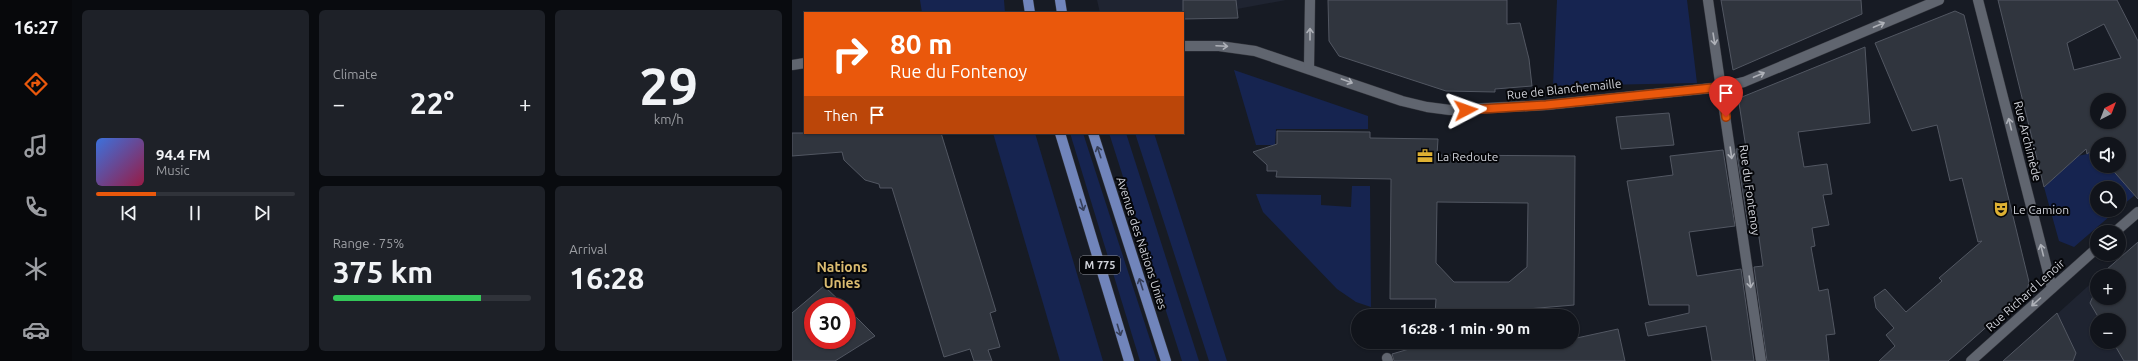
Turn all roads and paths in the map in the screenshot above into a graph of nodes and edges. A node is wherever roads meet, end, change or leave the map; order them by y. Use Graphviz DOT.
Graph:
graph roads {
  1 [pos="1028,0"];
  2 [pos="1060,0"];
  3 [pos="1310,0"];
  4 [pos="1708,0"];
  5 [pos="1939,0"];
  6 [pos="1978,0"];
  7 [pos="1030,12"];
  8 [pos="1062,12"];
  9 [pos="1184,46"];
  10 [pos="804,63"];
  11 [pos="792,65"];
  12 [pos="1310,68"];
  13 [pos="1722,87"];
  14 [pos="1060,134"];
  15 [pos="1092,134"];
  16 [pos="2138,212"];
  17 [pos="2123,225"];
  18 [pos="2090,254"];
  19 [pos="2052,288"];
  20 [pos="1129,361"];
  21 [pos="1166,361"];
  22 [pos="1761,361"];
  23 [pos="1971,361"];
  1 -- 7 [label="main road"];
  2 -- 8 [label="main road"];
  12 -- 3 [label="street, one-way"];
  4 -- 13 [label="street, Rue du Fontenoy, one-way"];
  13 -- 5 [label="street, Rue de Blanchemaille, one-way"];
  19 -- 6 [label="street, Rue Archimède, one-way"];
  9 -- 12 [label="street, Rue de Blanchemaille, one-way"];
  10 -- 11 [label="street"];
  12 -- 13 [label="street, Rue de Blanchemaille, one-way"];
  13 -- 22 [label="street, Rue du Fontenoy, one-way"];
  14 -- 20 [label="main road, M 775, one-way"];
  21 -- 15 [label="main road, Avenue des Nations Unies / M 775, one-way"];
  16 -- 17 [label="street"];
  18 -- 19 [label="street, Rue Richard Lenoir"];
  19 -- 23 [label="street, Rue Richard Lenoir, one-way"];
}
